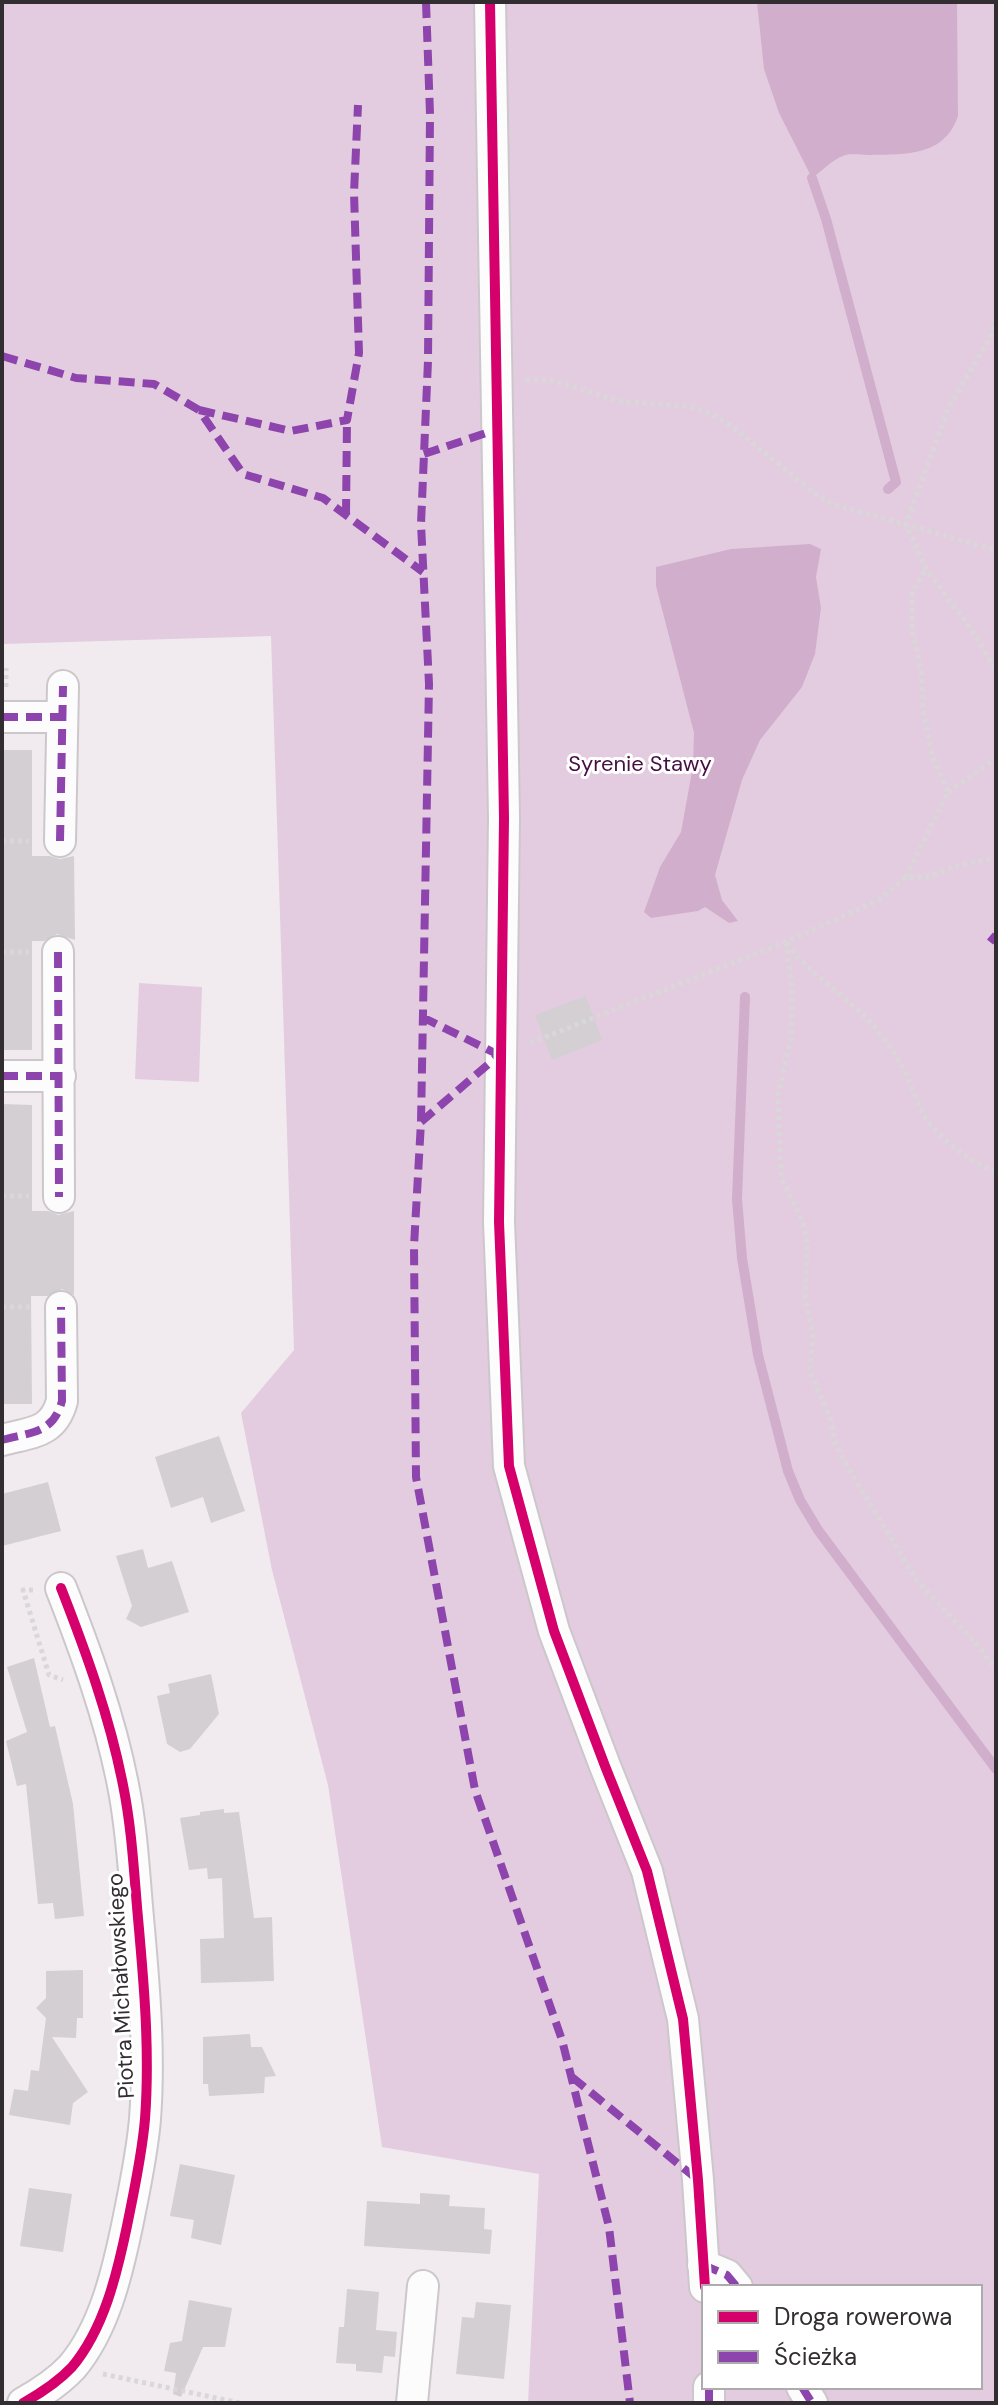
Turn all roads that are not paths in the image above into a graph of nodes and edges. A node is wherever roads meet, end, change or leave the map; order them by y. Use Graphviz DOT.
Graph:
graph roads {
  1 [pos="490,2"];
  2 [pos="63,686"];
  3 [pos="2,717"];
  4 [pos="62,717"];
  5 [pos="46,841"];
  6 [pos="58,952"];
  7 [pos="2,1076"];
  8 [pos="60,1076"];
  9 [pos="59,1197"];
  10 [pos="46,1307"];
  11 [pos="2,1440"];
  12 [pos="61,1588"];
  13 [pos="704,2276"];
  14 [pos="735,2285"];
  15 [pos="423,2286"];
  16 [pos="23,2403"];
  17 [pos="412,2403"];
  1 -- 13 [label="street"];
  2 -- 4 [label="street"];
  3 -- 4 [label="street"];
  4 -- 5 [label="street"];
  6 -- 8 [label="street"];
  7 -- 8 [label="street"];
  8 -- 9 [label="street"];
  10 -- 11 [label="street"];
  12 -- 16 [label="street, Piotra Michałowskiego"];
  13 -- 14 [label="street"];
  15 -- 17 [label="street"];
}
